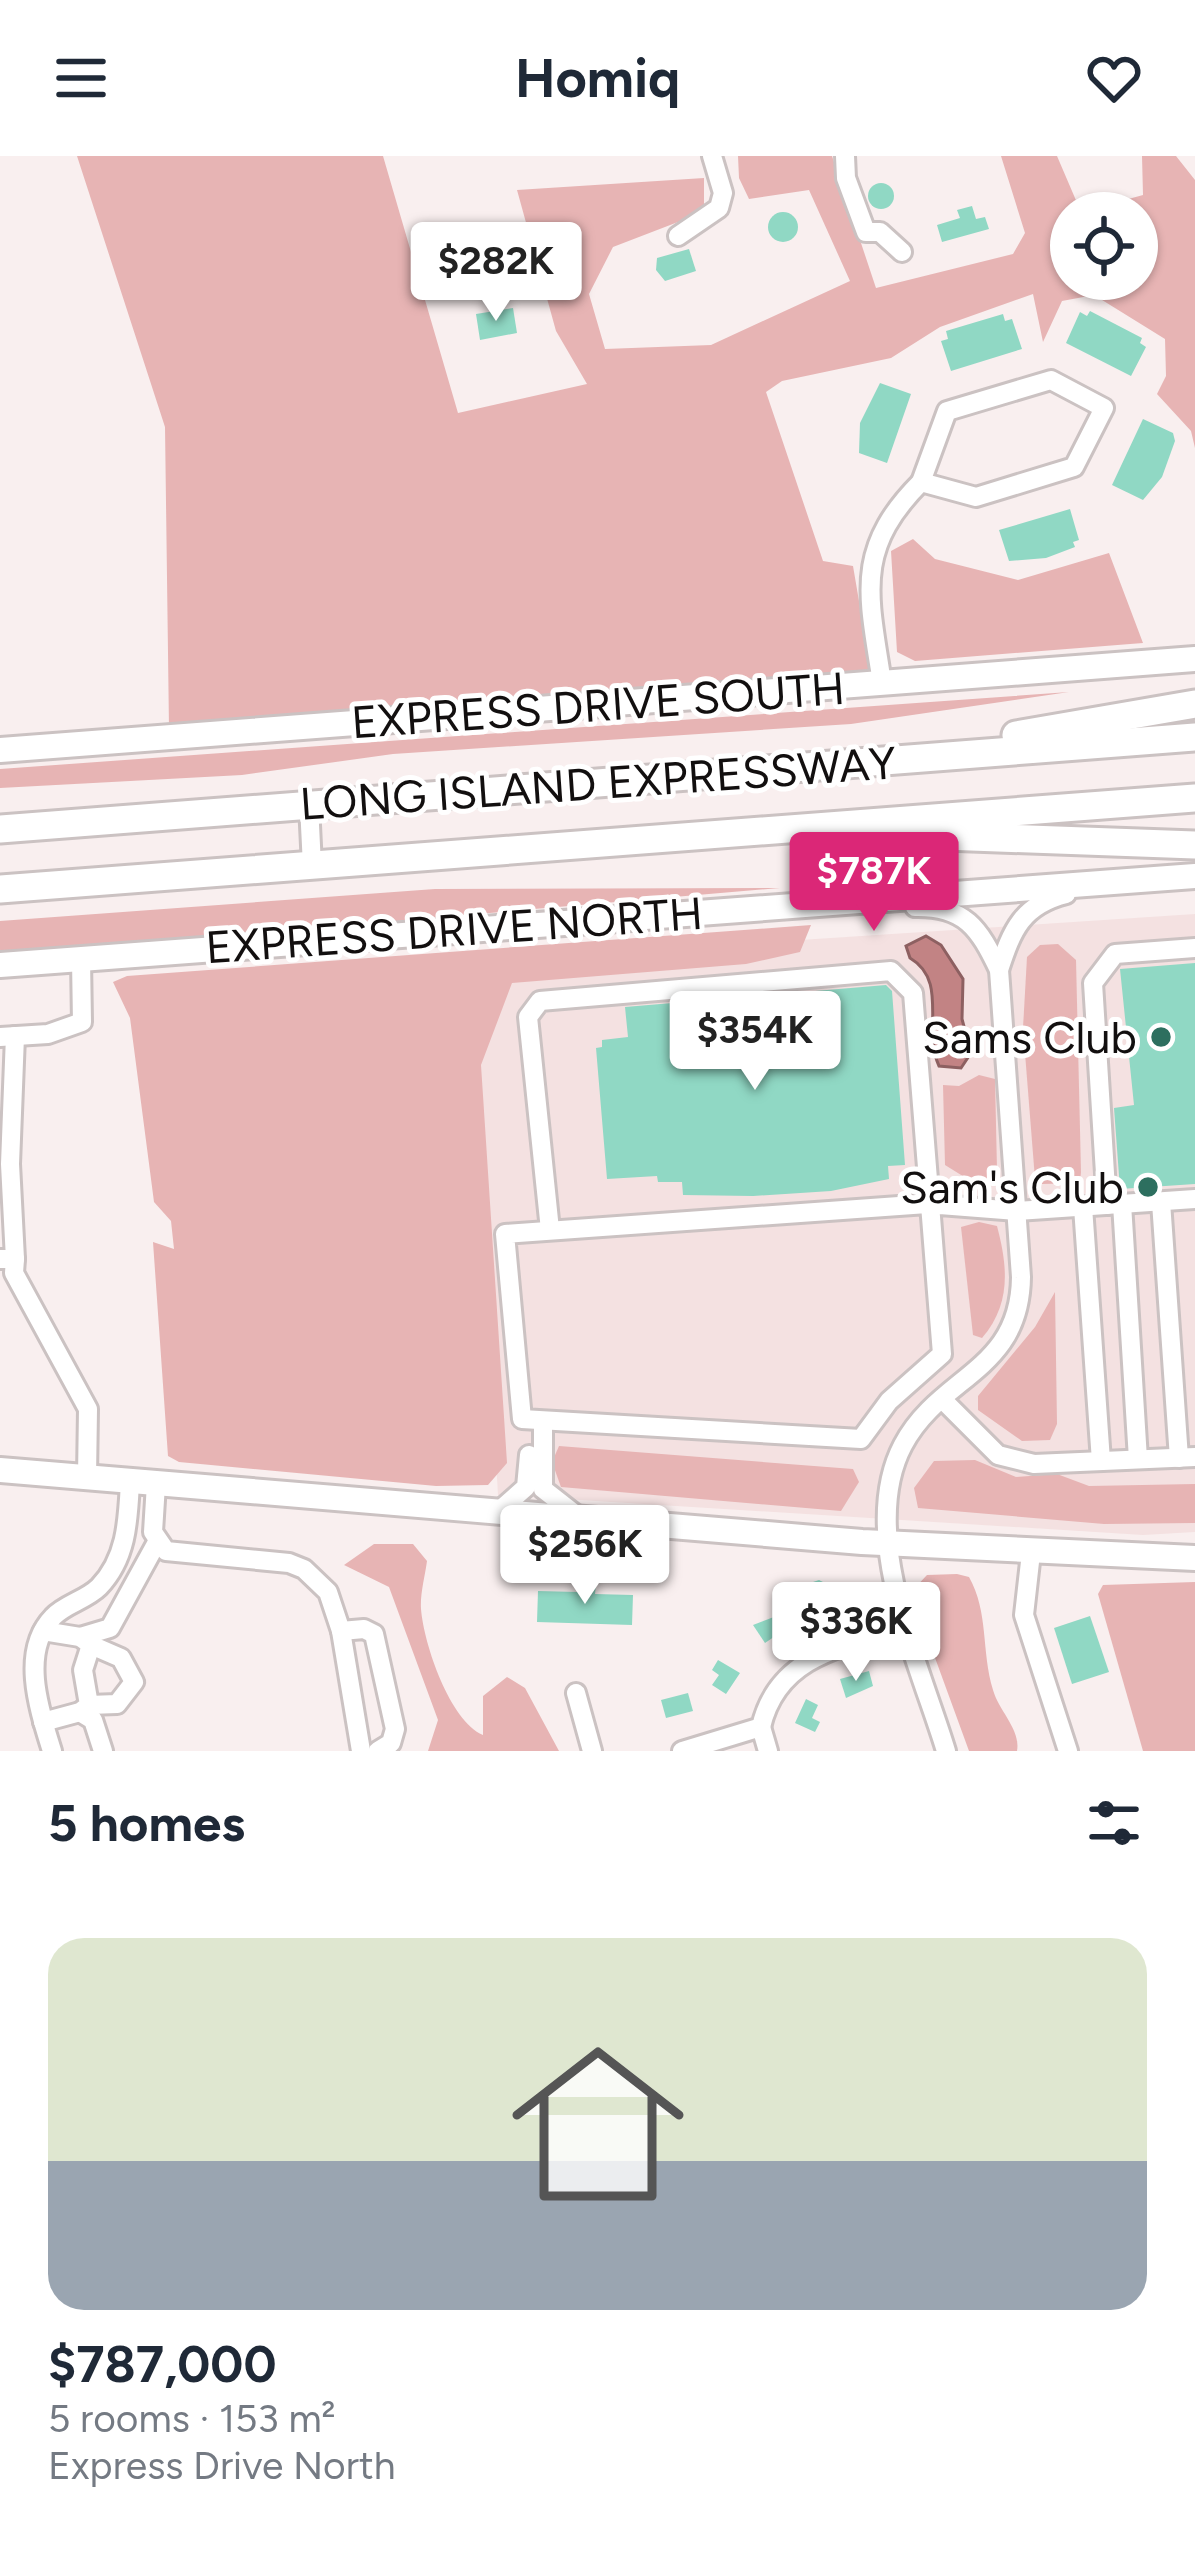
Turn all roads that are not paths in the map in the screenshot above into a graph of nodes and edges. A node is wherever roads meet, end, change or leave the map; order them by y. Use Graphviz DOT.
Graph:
graph roads {
  1 [pos="712,156"];
  2 [pos="844,156"];
  3 [pos="678,236"];
  4 [pos="902,252"];
  5 [pos="921,482"];
  6 [pos="1195,658"];
  7 [pos="882,683"];
  8 [pos="1195,704"];
  9 [pos="1195,737"];
  10 [pos="0,750"];
  11 [pos="776,770"];
  12 [pos="1195,798"];
  13 [pos="309,805"];
  14 [pos="0,829"];
  15 [pos="696,836"];
  16 [pos="1195,845"];
  17 [pos="312,866"];
  18 [pos="1195,876"];
  19 [pos="1114,882"];
  20 [pos="0,889"];
  21 [pos="746,908"];
  22 [pos="1195,948"];
  23 [pos="81,958"];
  24 [pos="0,965"];
  25 [pos="999,970"];
  26 [pos="7,1037"];
  27 [pos="1195,1199"];
  28 [pos="1161,1202"];
  29 [pos="928,1204"];
  30 [pos="1114,1205"];
  31 [pos="1083,1207"];
  32 [pos="1017,1211"];
  33 [pos="550,1230"];
  34 [pos="8,1259"];
  35 [pos="944,1400"];
  36 [pos="536,1420"];
  37 [pos="1187,1457"];
  38 [pos="1138,1460"];
  39 [pos="1101,1461"];
  40 [pos="0,1470"];
  41 [pos="87,1477"];
  42 [pos="130,1482"];
  43 [pos="156,1484"];
  44 [pos="499,1511"];
  45 [pos="580,1518"];
  46 [pos="156,1544"];
  47 [pos="887,1544"];
  48 [pos="1030,1552"];
  49 [pos="1195,1558"];
  50 [pos="338,1628"];
  51 [pos="909,1628"];
  52 [pos="43,1631"];
  53 [pos="85,1641"];
  54 [pos="576,1693"];
  55 [pos="85,1708"];
  56 [pos="43,1722"];
  57 [pos="761,1727"];
  58 [pos="52,1751"];
  59 [pos="103,1751"];
  60 [pos="361,1751"];
  61 [pos="378,1751"];
  62 [pos="592,1751"];
  63 [pos="682,1751"];
  64 [pos="768,1751"];
  65 [pos="946,1751"];
  66 [pos="1069,1751"];
  1 -- 3 [label="street"];
  2 -- 4 [label="street"];
  5 -- 5 [label="street"];
  5 -- 7 [label="street"];
  6 -- 7 [label="main road, EXPRESS DRIVE SOUTH"];
  7 -- 10 [label="main road, EXPRESS DRIVE SOUTH"];
  8 -- 11 [label="highway"];
  9 -- 11 [label="highway, LONG ISLAND EXPRESSWAY"];
  11 -- 13 [label="highway, LONG ISLAND EXPRESSWAY"];
  12 -- 15 [label="highway, LONG ISLAND EXPRESSWAY"];
  13 -- 14 [label="highway, LONG ISLAND EXPRESSWAY"];
  13 -- 17 [label="street"];
  15 -- 16 [label="highway"];
  15 -- 17 [label="highway, LONG ISLAND EXPRESSWAY"];
  17 -- 20 [label="highway, LONG ISLAND EXPRESSWAY"];
  18 -- 19 [label="main road, EXPRESS DRIVE NORTH"];
  19 -- 21 [label="main road, EXPRESS DRIVE NORTH"];
  19 -- 25 [label="street"];
  21 -- 23 [label="main road, EXPRESS DRIVE NORTH"];
  21 -- 25 [label="street"];
  22 -- 30 [label="street"];
  23 -- 24 [label="main road, EXPRESS DRIVE NORTH"];
  23 -- 26 [label="street"];
  25 -- 32 [label="street"];
  26 -- 34 [label="street"];
  27 -- 28 [label="street"];
  28 -- 30 [label="street"];
  28 -- 37 [label="street"];
  29 -- 32 [label="street"];
  29 -- 33 [label="street"];
  29 -- 33 [label="street"];
  29 -- 36 [label="street"];
  30 -- 31 [label="street"];
  30 -- 38 [label="street"];
  31 -- 32 [label="street"];
  31 -- 39 [label="street"];
  32 -- 35 [label="street"];
  33 -- 36 [label="street"];
  34 -- 41 [label="street"];
  35 -- 39 [label="street"];
  35 -- 47 [label="street"];
  36 -- 44 [label="street"];
  36 -- 45 [label="street"];
  37 -- 38 [label="street"];
  38 -- 39 [label="street"];
  40 -- 41 [label="main road"];
  41 -- 42 [label="main road"];
  42 -- 43 [label="main road"];
  42 -- 52 [label="street"];
  43 -- 44 [label="main road"];
  43 -- 46 [label="street"];
  44 -- 45 [label="main road"];
  45 -- 47 [label="main road"];
  46 -- 50 [label="street"];
  46 -- 53 [label="street"];
  47 -- 48 [label="main road"];
  47 -- 51 [label="street"];
  48 -- 49 [label="main road"];
  48 -- 66 [label="street"];
  50 -- 60 [label="street"];
  50 -- 61 [label="street"];
  51 -- 57 [label="street"];
  51 -- 65 [label="street"];
  52 -- 53 [label="street"];
  52 -- 56 [label="street"];
  53 -- 55 [label="street"];
  53 -- 55 [label="street"];
  54 -- 62 [label="street"];
  55 -- 56 [label="street"];
  55 -- 59 [label="street"];
  56 -- 58 [label="street"];
  57 -- 63 [label="street"];
  57 -- 64 [label="street"];
}
